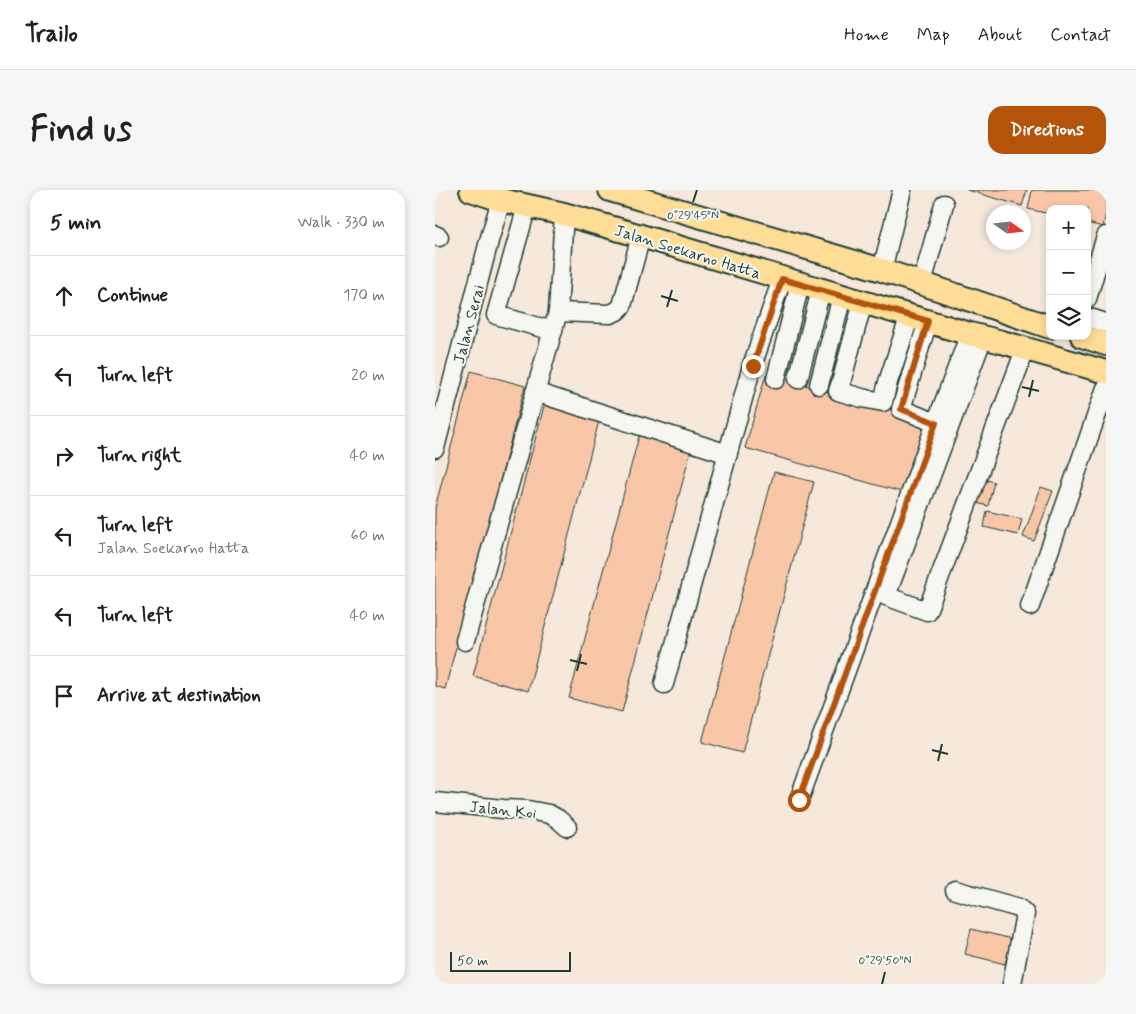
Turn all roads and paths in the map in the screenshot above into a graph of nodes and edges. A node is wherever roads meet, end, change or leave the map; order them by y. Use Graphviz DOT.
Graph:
graph roads {
  1 [pos="471,190"];
  2 [pos="610,190"];
  3 [pos="902,190"];
  4 [pos="653,196"];
  5 [pos="501,200"];
  6 [pos="944,204"];
  7 [pos="527,206"];
  8 [pos="564,214"];
  9 [pos="641,236"];
  10 [pos="1106,236"];
  11 [pos="882,270"];
  12 [pos="922,283"];
  13 [pos="811,287"];
  14 [pos="1088,295"];
  15 [pos="863,302"];
  16 [pos="558,312"];
  17 [pos="919,318"];
  18 [pos="1091,318"];
  19 [pos="1045,323"];
  20 [pos="1106,323"];
  21 [pos="553,331"];
  22 [pos="985,338"];
  23 [pos="1091,339"];
  24 [pos="1106,344"];
  25 [pos="1025,350"];
  26 [pos="1106,372"];
  27 [pos="776,379"];
  28 [pos="798,379"];
  29 [pos="1106,379"];
  30 [pos="819,385"];
  31 [pos="1106,388"];
  32 [pos="535,392"];
  33 [pos="936,423"];
  34 [pos="435,448"];
  35 [pos="728,454"];
  36 [pos="1030,606"];
  37 [pos="465,640"];
  38 [pos="664,684"];
  39 [pos="799,800"];
  40 [pos="435,802"];
  41 [pos="567,827"];
  42 [pos="955,890"];
  43 [pos="1011,984"];
  1 -- 5 [label="main road, Jalan Soekarno Hatta"];
  2 -- 4 [label="main road"];
  3 -- 11 [label="street"];
  4 -- 11 [label="main road"];
  5 -- 7 [label="main road, Jalan Soekarno Hatta"];
  5 -- 34 [label="street, Jalan Serai"];
  6 -- 12 [label="street"];
  7 -- 8 [label="main road, Jalan Soekarno Hatta"];
  7 -- 21 [label="street"];
  8 -- 9 [label="main road, Jalan Soekarno Hatta"];
  8 -- 16 [label="street"];
  9 -- 13 [label="main road, Jalan Soekarno Hatta"];
  9 -- 16 [label="street"];
  10 -- 14 [label="street"];
  11 -- 12 [label="main road"];
  12 -- 19 [label="main road"];
  13 -- 15 [label="main road, Jalan Soekarno Hatta"];
  13 -- 27 [label="street"];
  13 -- 28 [label="street"];
  13 -- 30 [label="street"];
  13 -- 35 [label="street"];
  15 -- 17 [label="main road, Jalan Soekarno Hatta"];
  15 -- 17 [label="street"];
  16 -- 21 [label="street"];
  17 -- 22 [label="main road, Jalan Soekarno Hatta"];
  17 -- 33 [label="street"];
  18 -- 20 [label="street"];
  21 -- 32 [label="street"];
  22 -- 25 [label="street"];
  22 -- 25 [label="street"];
  22 -- 26 [label="main road, Jalan Soekarno Hatta"];
  22 -- 33 [label="street"];
  23 -- 24 [label="main road"];
  25 -- 29 [label="street"];
  31 -- 36 [label="street"];
  32 -- 35 [label="street"];
  32 -- 37 [label="street"];
  33 -- 39 [label="street"];
  35 -- 38 [label="street"];
  40 -- 41 [label="street, Jalan Koi"];
  42 -- 43 [label="street"];
}
